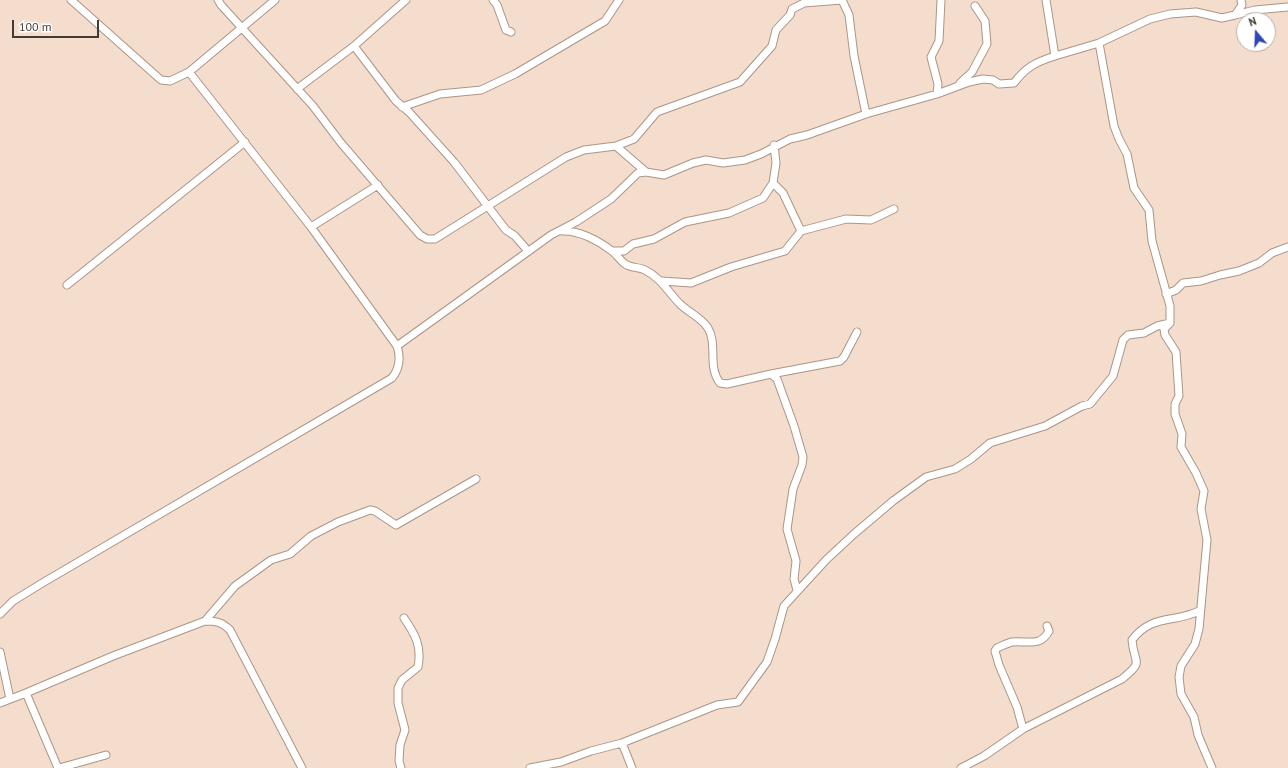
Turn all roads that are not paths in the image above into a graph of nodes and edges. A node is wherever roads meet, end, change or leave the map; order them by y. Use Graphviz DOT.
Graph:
graph roads {
  1 [pos="71,0"];
  2 [pos="218,0"];
  3 [pos="275,0"];
  4 [pos="406,0"];
  5 [pos="493,0"];
  6 [pos="619,0"];
  7 [pos="842,0"];
  8 [pos="850,0"];
  9 [pos="941,0"];
  10 [pos="1046,0"];
  11 [pos="1241,0"];
  12 [pos="975,6"];
  13 [pos="1288,7"];
  14 [pos="1235,15"];
  15 [pos="242,27"];
  16 [pos="511,32"];
  17 [pos="1099,43"];
  18 [pos="354,46"];
  19 [pos="1055,56"];
  20 [pos="189,72"];
  21 [pos="957,86"];
  22 [pos="297,89"];
  23 [pos="937,94"];
  24 [pos="402,107"];
  25 [pos="866,114"];
  26 [pos="245,142"];
  27 [pos="774,145"];
  28 [pos="616,146"];
  29 [pos="646,172"];
  30 [pos="773,183"];
  31 [pos="378,185"];
  32 [pos="488,207"];
  33 [pos="894,209"];
  34 [pos="311,227"];
  35 [pos="801,231"];
  36 [pos="559,232"];
  37 [pos="1288,247"];
  38 [pos="528,251"];
  39 [pos="612,251"];
  40 [pos="662,281"];
  41 [pos="67,285"];
  42 [pos="1166,294"];
  43 [pos="1170,322"];
  44 [pos="857,332"];
  45 [pos="397,346"];
  46 [pos="771,374"];
  47 [pos="476,479"];
  48 [pos="797,590"];
  49 [pos="1200,611"];
  50 [pos="0,614"];
  51 [pos="404,618"];
  52 [pos="205,621"];
  53 [pos="1047,626"];
  54 [pos="0,652"];
  55 [pos="26,693"];
  56 [pos="10,699"];
  57 [pos="0,703"];
  58 [pos="1023,729"];
  59 [pos="622,743"];
  60 [pos="106,755"];
  61 [pos="58,768"];
  62 [pos="302,768"];
  63 [pos="401,768"];
  64 [pos="530,768"];
  65 [pos="632,768"];
  66 [pos="961,768"];
  67 [pos="1212,768"];
  1 -- 20 [label="street"];
  2 -- 15 [label="street"];
  3 -- 15 [label="street"];
  4 -- 18 [label="street"];
  5 -- 16 [label="street"];
  6 -- 24 [label="street"];
  7 -- 8 [label="street"];
  7 -- 25 [label="street"];
  7 -- 28 [label="street"];
  9 -- 23 [label="street"];
  10 -- 19 [label="street"];
  11 -- 14 [label="street"];
  12 -- 21 [label="street"];
  13 -- 14 [label="street"];
  14 -- 17 [label="street"];
  15 -- 20 [label="street"];
  15 -- 22 [label="street"];
  17 -- 19 [label="street"];
  17 -- 42 [label="street"];
  18 -- 22 [label="street"];
  18 -- 24 [label="street"];
  19 -- 21 [label="street"];
  20 -- 26 [label="street"];
  21 -- 23 [label="street"];
  22 -- 31 [label="street"];
  23 -- 25 [label="street"];
  24 -- 32 [label="street"];
  25 -- 27 [label="street"];
  26 -- 34 [label="street"];
  26 -- 41 [label="street"];
  27 -- 29 [label="street"];
  27 -- 30 [label="street"];
  28 -- 29 [label="street"];
  28 -- 32 [label="street"];
  29 -- 36 [label="street"];
  30 -- 35 [label="street"];
  30 -- 39 [label="street"];
  31 -- 32 [label="street"];
  31 -- 34 [label="street"];
  32 -- 38 [label="street"];
  33 -- 35 [label="street"];
  34 -- 45 [label="street"];
  35 -- 40 [label="street"];
  36 -- 38 [label="street"];
  36 -- 39 [label="street"];
  37 -- 42 [label="street"];
  38 -- 45 [label="street"];
  39 -- 40 [label="street"];
  40 -- 46 [label="street"];
  42 -- 43 [label="street"];
  43 -- 48 [label="street"];
  43 -- 49 [label="street"];
  44 -- 46 [label="street"];
  45 -- 50 [label="street"];
  46 -- 48 [label="street"];
  47 -- 52 [label="street"];
  48 -- 59 [label="street"];
  49 -- 58 [label="street"];
  49 -- 67 [label="street"];
  51 -- 63 [label="street"];
  52 -- 55 [label="street"];
  52 -- 62 [label="street"];
  53 -- 58 [label="street"];
  54 -- 56 [label="street"];
  55 -- 56 [label="street"];
  55 -- 61 [label="street"];
  56 -- 57 [label="street"];
  58 -- 66 [label="street"];
  59 -- 64 [label="street"];
  59 -- 65 [label="street"];
  60 -- 61 [label="street"];
}
